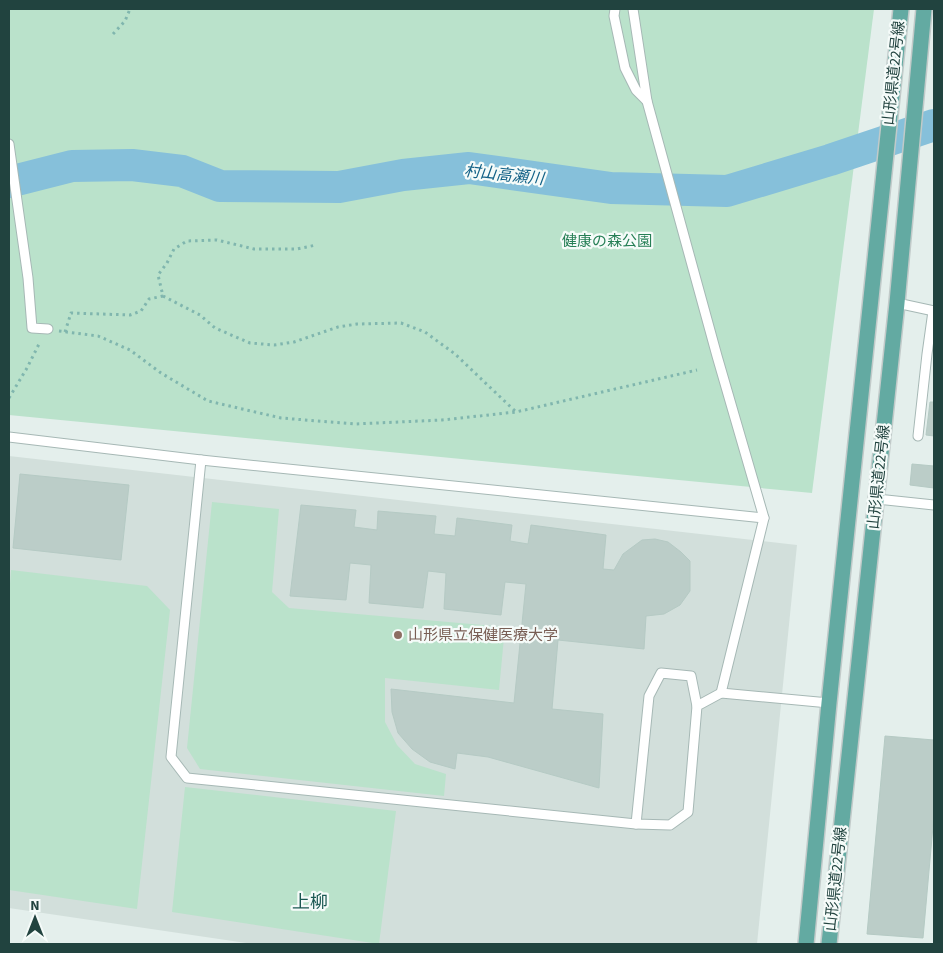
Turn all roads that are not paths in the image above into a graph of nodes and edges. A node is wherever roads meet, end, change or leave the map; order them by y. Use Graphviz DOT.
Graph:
graph roads {
  1 [pos="615,9"];
  2 [pos="633,9"];
  3 [pos="901,9"];
  4 [pos="924,9"];
  5 [pos="647,102"];
  6 [pos="9,144"];
  7 [pos="897,303"];
  8 [pos="934,311"];
  9 [pos="48,329"];
  10 [pos="918,436"];
  11 [pos="9,437"];
  12 [pos="201,460"];
  13 [pos="877,499"];
  14 [pos="934,505"];
  15 [pos="764,518"];
  16 [pos="720,693"];
  17 [pos="829,703"];
  18 [pos="697,706"];
  19 [pos="636,824"];
  20 [pos="806,944"];
  21 [pos="829,944"];
  1 -- 5 [label="lane"];
  2 -- 5 [label="lane"];
  3 -- 17 [label="main road, 山形県道22号線"];
  4 -- 7 [label="main road, 山形県道22号線"];
  5 -- 15 [label="lane"];
  6 -- 9 [label="lane"];
  7 -- 8 [label="lane"];
  7 -- 13 [label="main road, 山形県道22号線"];
  8 -- 10 [label="lane"];
  11 -- 12 [label="lane"];
  12 -- 15 [label="lane"];
  12 -- 19 [label="lane"];
  13 -- 14 [label="lane"];
  13 -- 21 [label="main road, 山形県道22号線"];
  15 -- 16 [label="lane"];
  16 -- 17 [label="lane"];
  16 -- 18 [label="lane"];
  17 -- 20 [label="main road, 山形県道22号線"];
  18 -- 19 [label="lane"];
  18 -- 19 [label="lane"];
}
